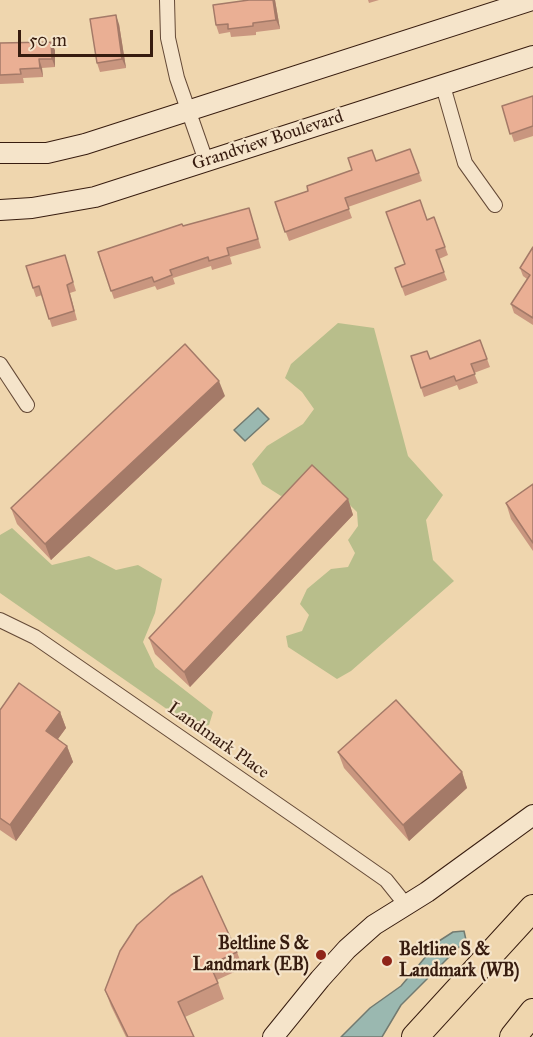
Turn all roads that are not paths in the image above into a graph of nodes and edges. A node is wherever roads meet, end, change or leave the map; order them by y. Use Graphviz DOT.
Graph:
graph roads {
  1 [pos="166,0"];
  2 [pos="532,0"];
  3 [pos="533,56"];
  4 [pos="443,86"];
  5 [pos="189,111"];
  6 [pos="0,153"];
  7 [pos="206,161"];
  8 [pos="495,205"];
  9 [pos="0,210"];
  10 [pos="0,364"];
  11 [pos="27,405"];
  12 [pos="0,620"];
  13 [pos="533,815"];
  14 [pos="406,905"];
  15 [pos="533,908"];
  16 [pos="297,1008"];
  17 [pos="533,1012"];
  18 [pos="273,1037"];
  19 [pos="290,1037"];
  20 [pos="415,1037"];
  21 [pos="513,1037"];
  1 -- 5 [label="street"];
  2 -- 5 [label="street"];
  3 -- 4 [label="street, Grandview Boulevard"];
  4 -- 7 [label="street, Grandview Boulevard"];
  4 -- 8 [label="street"];
  5 -- 6 [label="street"];
  5 -- 7 [label="street"];
  7 -- 9 [label="street, Grandview Boulevard"];
  10 -- 11 [label="street"];
  12 -- 14 [label="street, Landmark Place"];
  13 -- 14 [label="street"];
  14 -- 16 [label="street"];
  15 -- 20 [label="highway"];
  16 -- 18 [label="street"];
  16 -- 19 [label="street"];
  17 -- 21 [label="highway"];
}
